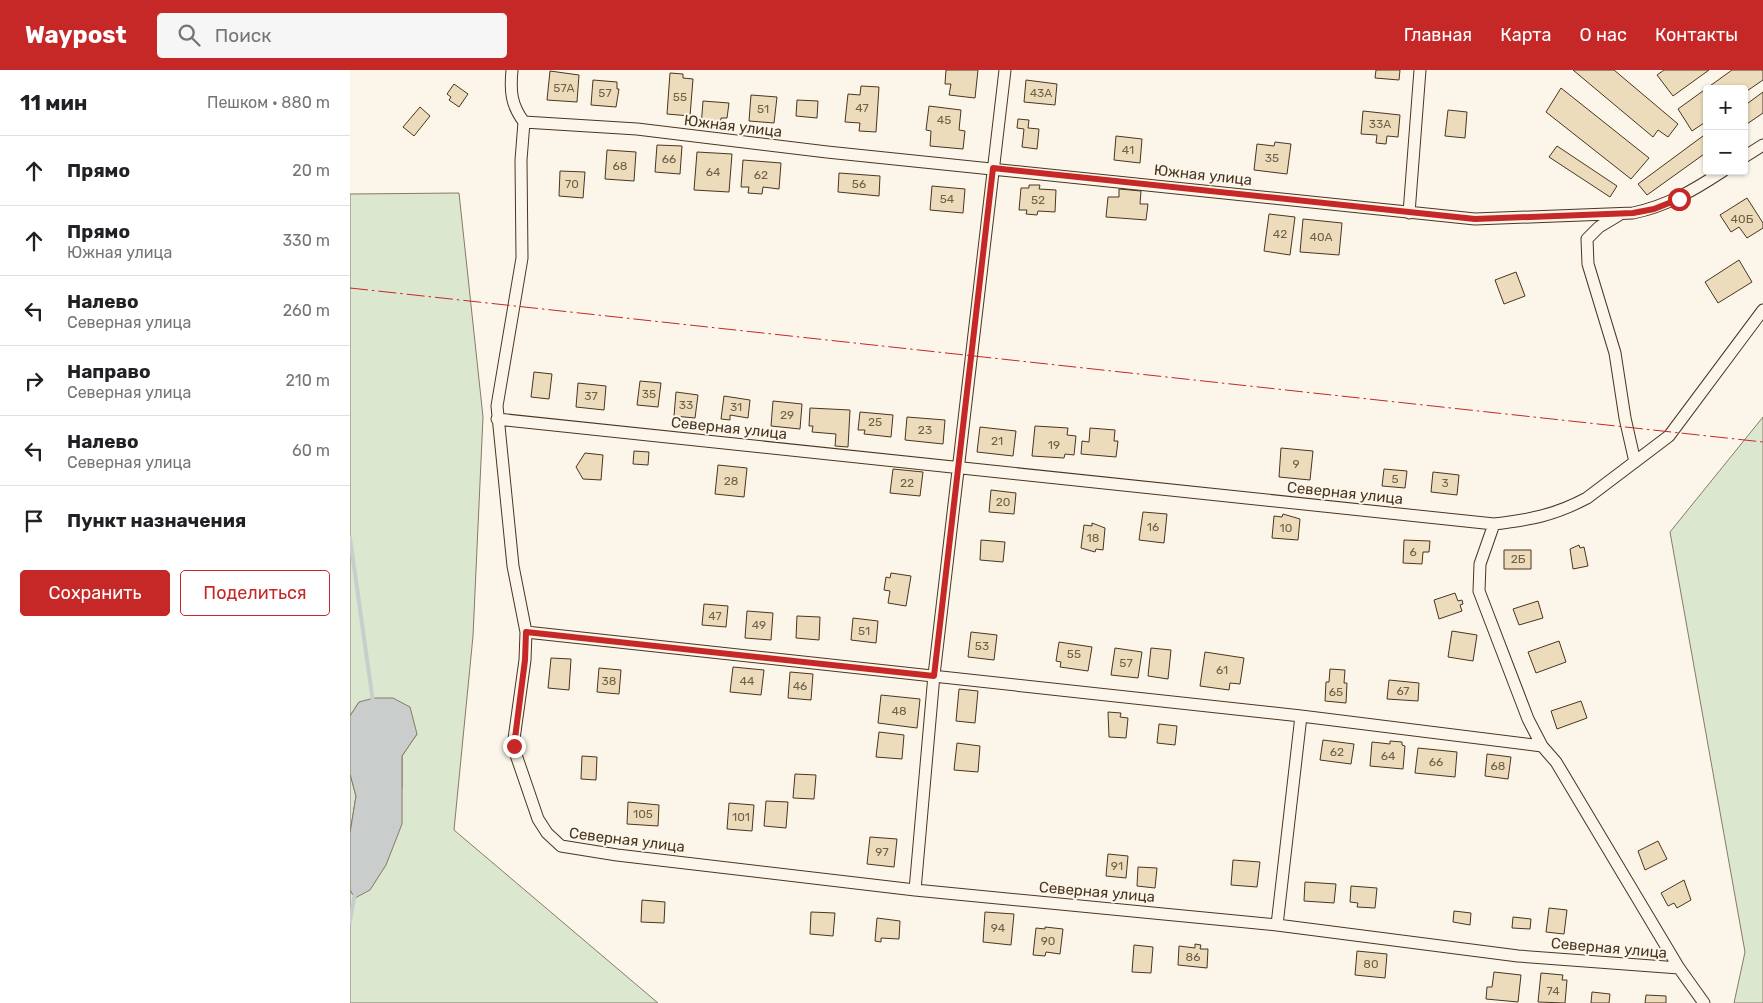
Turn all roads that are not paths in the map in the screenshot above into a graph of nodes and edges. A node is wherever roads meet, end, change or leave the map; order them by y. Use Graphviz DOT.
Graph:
graph roads {
  1 [pos="512,70"];
  2 [pos="1005,70"];
  3 [pos="1420,70"];
  4 [pos="524,122"];
  5 [pos="1763,145"];
  6 [pos="1748,155"];
  7 [pos="993,168"];
  8 [pos="1717,175"];
  9 [pos="1409,213"];
  10 [pos="1620,214"];
  11 [pos="1763,310"];
  12 [pos="497,419"];
  13 [pos="1635,462"];
  14 [pos="958,467"];
  15 [pos="1494,524"];
  16 [pos="526,632"];
  17 [pos="934,676"];
  18 [pos="1301,716"];
  19 [pos="1542,746"];
  20 [pos="915,890"];
  21 [pos="1277,925"];
  22 [pos="1679,968"];
  23 [pos="1704,1003"];
  1 -- 4 [label="street"];
  2 -- 7 [label="street"];
  3 -- 9 [label="street"];
  4 -- 7 [label="street, Южная улица"];
  4 -- 12 [label="street, Северная улица"];
  5 -- 6 [label="street"];
  7 -- 9 [label="street, Южная улица"];
  7 -- 14 [label="street"];
  8 -- 10 [label="street, Южная улица"];
  9 -- 10 [label="street, Южная улица"];
  10 -- 13 [label="street"];
  11 -- 13 [label="street"];
  12 -- 14 [label="street, Северная улица"];
  12 -- 16 [label="street, Северная улица"];
  13 -- 15 [label="street"];
  14 -- 15 [label="street, Северная улица"];
  14 -- 17 [label="street"];
  15 -- 19 [label="street, Северная улица"];
  16 -- 17 [label="street"];
  16 -- 20 [label="street, Северная улица"];
  17 -- 18 [label="street"];
  17 -- 20 [label="street"];
  18 -- 19 [label="street"];
  18 -- 21 [label="street"];
  19 -- 22 [label="street, Северная улица"];
  20 -- 21 [label="street, Северная улица"];
  21 -- 22 [label="street, Северная улица"];
  22 -- 23 [label="street"];
}
